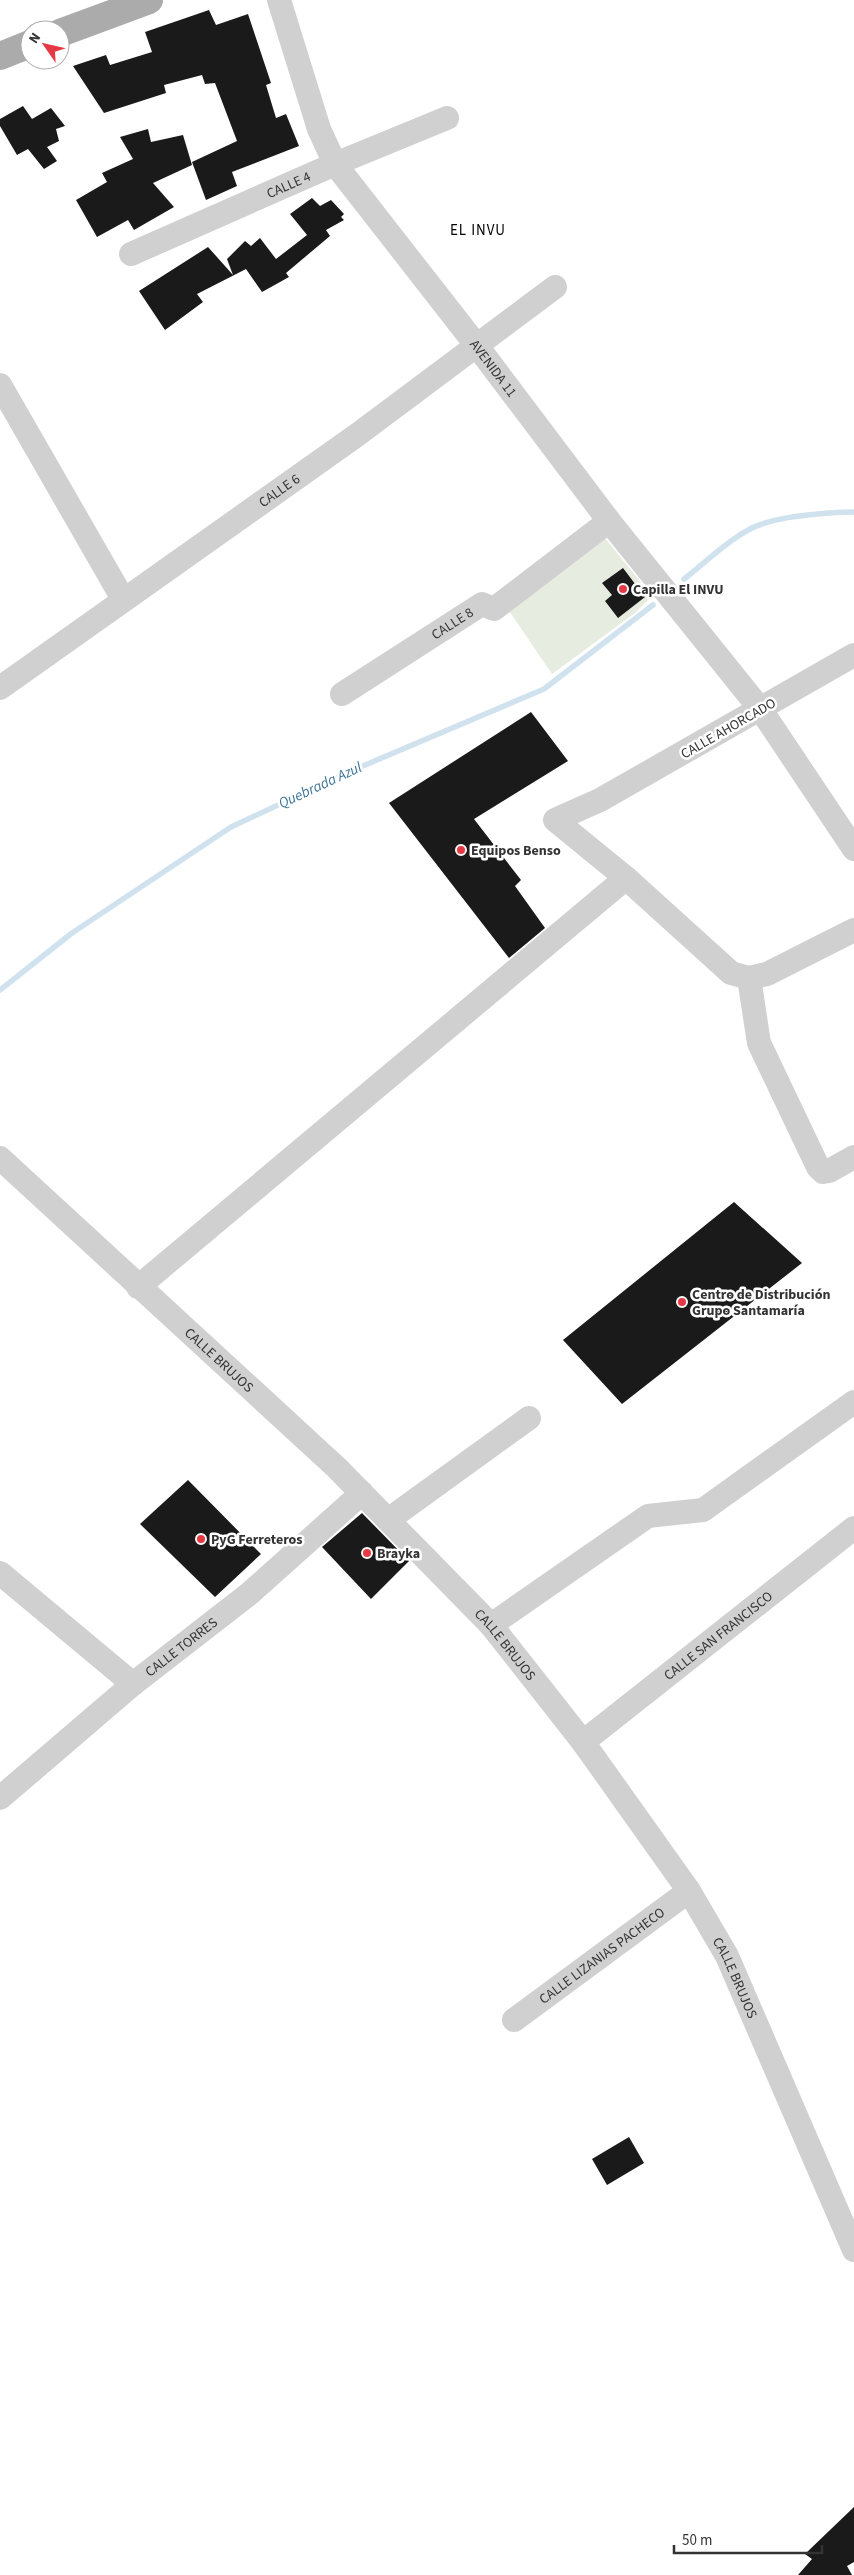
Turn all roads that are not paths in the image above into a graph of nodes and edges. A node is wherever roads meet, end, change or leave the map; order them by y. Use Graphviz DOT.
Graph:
graph roads {
  1 [pos="149,0"];
  2 [pos="280,0"];
  3 [pos="106,8"];
  4 [pos="70,28"];
  5 [pos="20,48"];
  6 [pos="0,56"];
  7 [pos="448,118"];
  8 [pos="335,164"];
  9 [pos="131,254"];
  10 [pos="555,287"];
  11 [pos="478,346"];
  12 [pos="0,385"];
  13 [pos="609,521"];
  14 [pos="123,599"];
  15 [pos="854,655"];
  16 [pos="0,688"];
  17 [pos="342,694"];
  18 [pos="761,710"];
  19 [pos="854,849"];
  20 [pos="626,878"];
  21 [pos="854,930"];
  22 [pos="749,978"];
  23 [pos="854,1157"];
  24 [pos="0,1158"];
  25 [pos="138,1287"];
  26 [pos="854,1402"];
  27 [pos="529,1418"];
  28 [pos="362,1493"];
  29 [pos="388,1520"];
  30 [pos="854,1528"];
  31 [pos="0,1573"];
  32 [pos="491,1626"];
  33 [pos="133,1684"];
  34 [pos="583,1742"];
  35 [pos="2,1794"];
  36 [pos="689,1891"];
  37 [pos="514,2020"];
  38 [pos="854,2250"];
  1 -- 3 [label="main road"];
  2 -- 8 [label="street, AVENIDA 11"];
  3 -- 4 [label="main road"];
  5 -- 6 [label="main road"];
  7 -- 8 [label="street, CALLE 4"];
  8 -- 9 [label="street, CALLE 4"];
  8 -- 11 [label="street, AVENIDA 11"];
  10 -- 11 [label="street, CALLE 6"];
  11 -- 13 [label="street, AVENIDA 11"];
  11 -- 14 [label="street, CALLE 6"];
  12 -- 14 [label="street"];
  13 -- 17 [label="street, CALLE 8"];
  13 -- 18 [label="street, AVENIDA 11"];
  14 -- 16 [label="street, CALLE 6"];
  15 -- 18 [label="street, CALLE AHORCADO"];
  18 -- 19 [label="street, AVENIDA 11"];
  18 -- 20 [label="street, CALLE AHORCADO"];
  20 -- 22 [label="street"];
  20 -- 25 [label="street"];
  21 -- 22 [label="street"];
  22 -- 23 [label="street"];
  24 -- 25 [label="street, CALLE BRUJOS"];
  25 -- 28 [label="street, CALLE BRUJOS"];
  26 -- 32 [label="street"];
  27 -- 29 [label="street"];
  28 -- 29 [label="street, CALLE BRUJOS"];
  28 -- 33 [label="street, CALLE TORRES"];
  29 -- 32 [label="street, CALLE BRUJOS"];
  30 -- 34 [label="street, CALLE SAN FRANCISCO"];
  31 -- 33 [label="street"];
  32 -- 34 [label="street, CALLE BRUJOS"];
  33 -- 35 [label="street, CALLE TORRES"];
  34 -- 36 [label="street, CALLE BRUJOS"];
  36 -- 37 [label="street, CALLE LIZANIAS PACHECO"];
  36 -- 38 [label="street, CALLE BRUJOS"];
}
